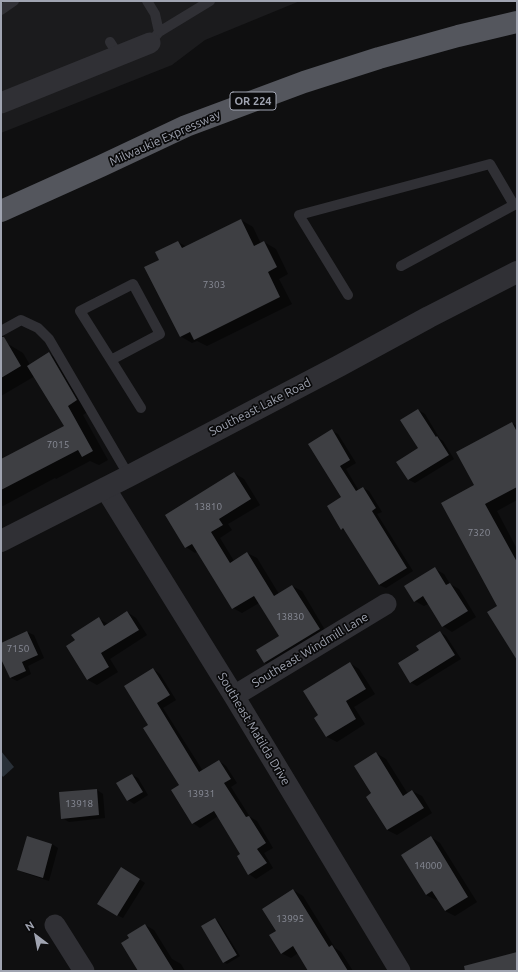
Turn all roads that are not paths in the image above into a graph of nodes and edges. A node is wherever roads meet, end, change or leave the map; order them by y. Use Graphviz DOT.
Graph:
graph roads {
  1 [pos="14,1"];
  2 [pos="147,1"];
  3 [pos="210,1"];
  4 [pos="1,10"];
  5 [pos="517,22"];
  6 [pos="154,38"];
  7 [pos="1,103"];
  8 [pos="1,211"];
  9 [pos="401,266"];
  10 [pos="517,272"];
  11 [pos="348,295"];
  12 [pos="1,331"];
  13 [pos="111,360"];
  14 [pos="141,408"];
  15 [pos="129,476"];
  16 [pos="105,488"];
  17 [pos="1,541"];
  18 [pos="386,604"];
  19 [pos="234,696"];
  20 [pos="54,925"];
  21 [pos="84,971"];
  22 [pos="400,971"];
  1 -- 4 [label="lane"];
  2 -- 6 [label="lane"];
  3 -- 6 [label="lane"];
  5 -- 8 [label="highway, Milwaukie Expressway / OR 224"];
  6 -- 7 [label="street"];
  9 -- 11 [label="lane"];
  10 -- 15 [label="street, Southeast Lake Road"];
  12 -- 15 [label="lane"];
  13 -- 13 [label="lane"];
  13 -- 14 [label="lane"];
  15 -- 16 [label="street, Southeast Lake Road"];
  16 -- 17 [label="street, Southeast Lake Road"];
  16 -- 19 [label="street, Southeast Matilda Drive"];
  18 -- 19 [label="street, Southeast Windmill Lane"];
  19 -- 22 [label="street, Southeast Matilda Drive"];
  20 -- 21 [label="street"];
}
